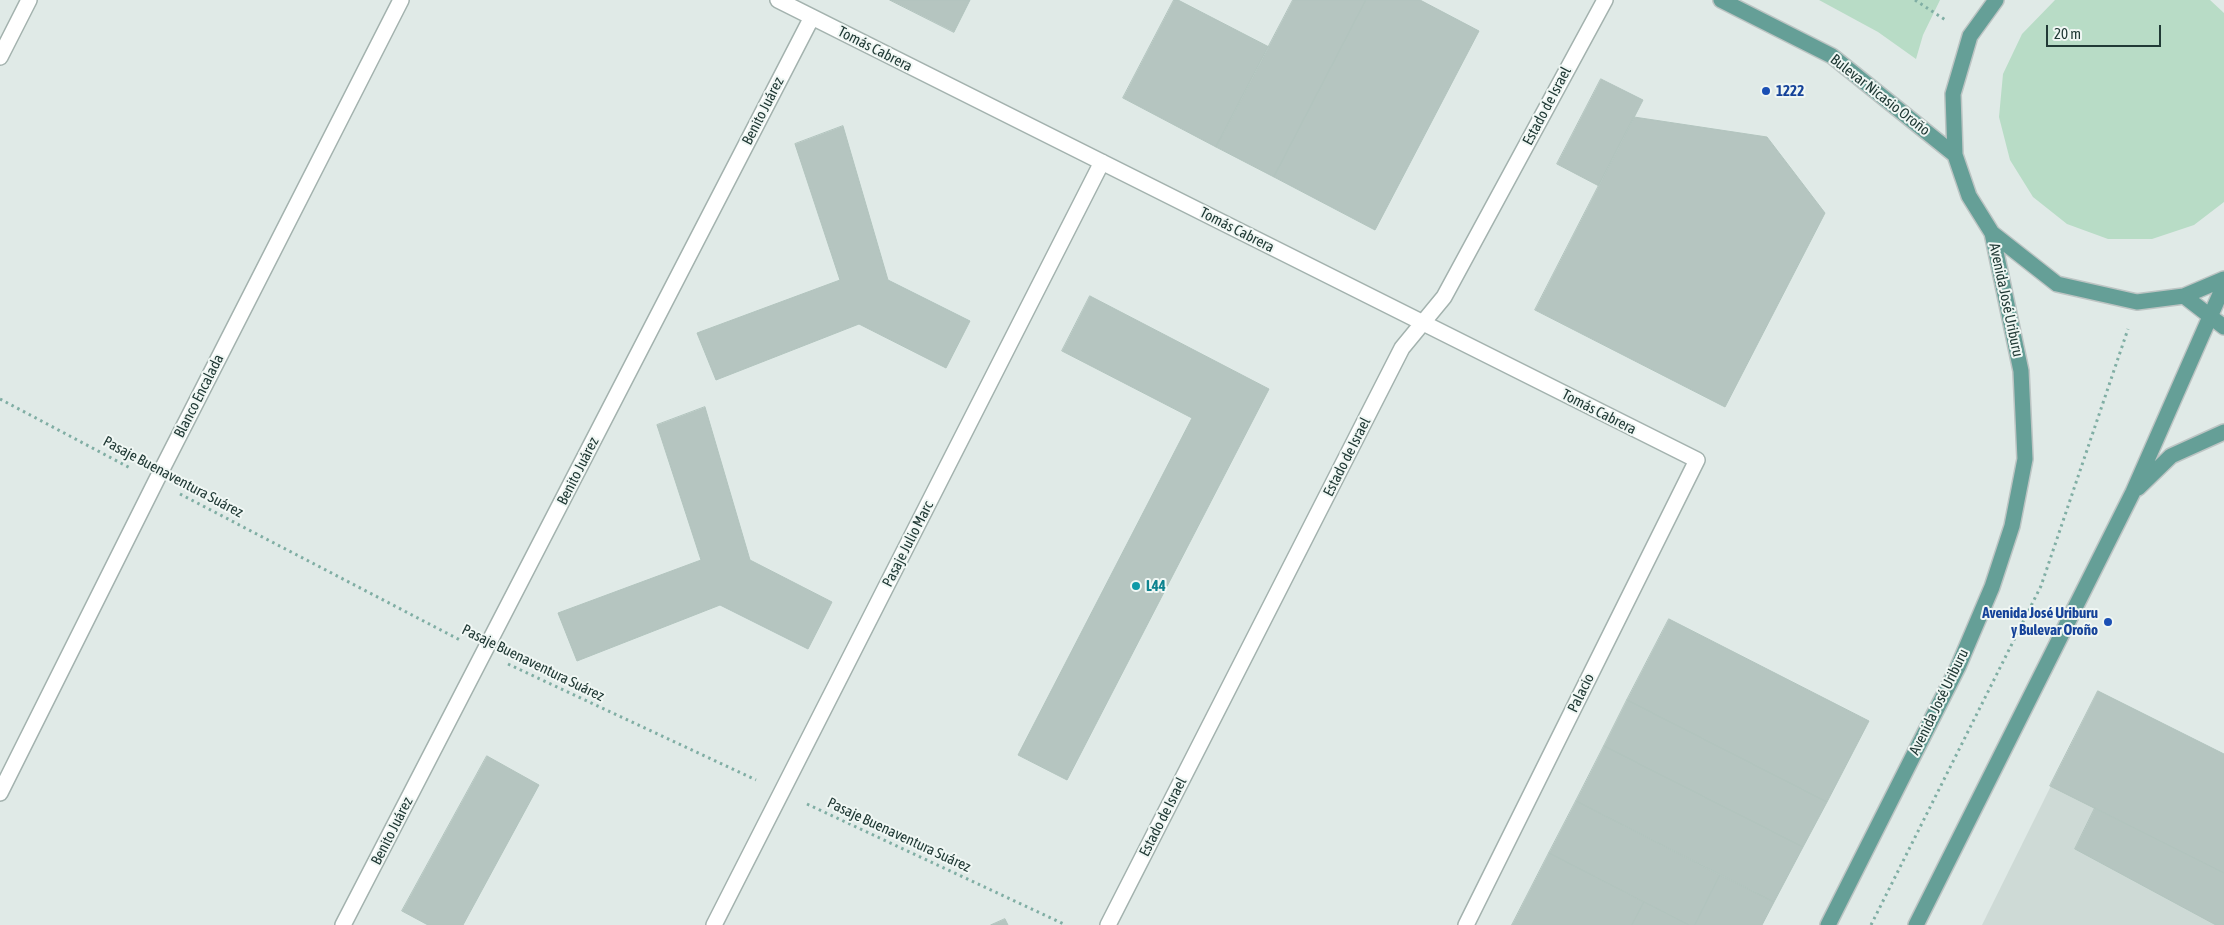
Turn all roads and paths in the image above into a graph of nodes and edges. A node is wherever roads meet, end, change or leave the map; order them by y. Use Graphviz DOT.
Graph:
graph roads {
  1 [pos="29,0"];
  2 [pos="401,0"];
  3 [pos="778,0"];
  4 [pos="1605,0"];
  5 [pos="1721,0"];
  6 [pos="1914,0"];
  7 [pos="1996,0"];
  8 [pos="812,17"];
  9 [pos="1970,36"];
  10 [pos="0,57"];
  11 [pos="1955,155"];
  12 [pos="1102,162"];
  13 [pos="1992,233"];
  14 [pos="2224,279"];
  15 [pos="2224,285"];
  16 [pos="2184,296"];
  17 [pos="2137,302"];
  18 [pos="2211,317"];
  19 [pos="1423,323"];
  20 [pos="2224,327"];
  21 [pos="0,399"];
  22 [pos="2224,432"];
  23 [pos="1697,460"];
  24 [pos="156,481"];
  25 [pos="2133,492"];
  26 [pos="484,653"];
  27 [pos="782,792"];
  28 [pos="0,793"];
  29 [pos="344,925"];
  30 [pos="714,925"];
  31 [pos="1066,925"];
  32 [pos="1108,925"];
  33 [pos="1466,925"];
  34 [pos="1828,925"];
  35 [pos="1871,925"];
  36 [pos="1916,925"];
  1 -- 10 [label="street"];
  2 -- 24 [label="street, Blanco Encalada"];
  3 -- 8 [label="street, Tomás Cabrera"];
  4 -- 19 [label="street, Estado de Israel"];
  5 -- 11 [label="main road, Bulevar Nicasio Oroño"];
  6 -- 9 [label="path"];
  7 -- 9 [label="main road"];
  8 -- 12 [label="street, Tomás Cabrera"];
  8 -- 26 [label="street, Benito Juárez"];
  9 -- 11 [label="main road"];
  11 -- 13 [label="main road"];
  12 -- 19 [label="street, Tomás Cabrera"];
  12 -- 27 [label="street, Pasaje Julio Marc"];
  13 -- 17 [label="main road"];
  13 -- 34 [label="main road, Avenida José Uriburu"];
  14 -- 16 [label="main road"];
  15 -- 18 [label="main road"];
  16 -- 17 [label="main road"];
  16 -- 18 [label="main road"];
  17 -- 35 [label="path"];
  18 -- 20 [label="main road"];
  18 -- 25 [label="main road"];
  19 -- 23 [label="street, Tomás Cabrera"];
  19 -- 32 [label="street, Estado de Israel"];
  21 -- 24 [label="path, Pasaje Buenaventura Suárez"];
  22 -- 25 [label="main road"];
  23 -- 33 [label="street, Palacio"];
  24 -- 26 [label="path, Pasaje Buenaventura Suárez"];
  24 -- 28 [label="street, Blanco Encalada"];
  25 -- 36 [label="main road"];
  26 -- 27 [label="path, Pasaje Buenaventura Suárez"];
  26 -- 29 [label="street, Benito Juárez"];
  27 -- 30 [label="street, Pasaje Julio Marc"];
  27 -- 31 [label="path, Pasaje Buenaventura Suárez"];
}
